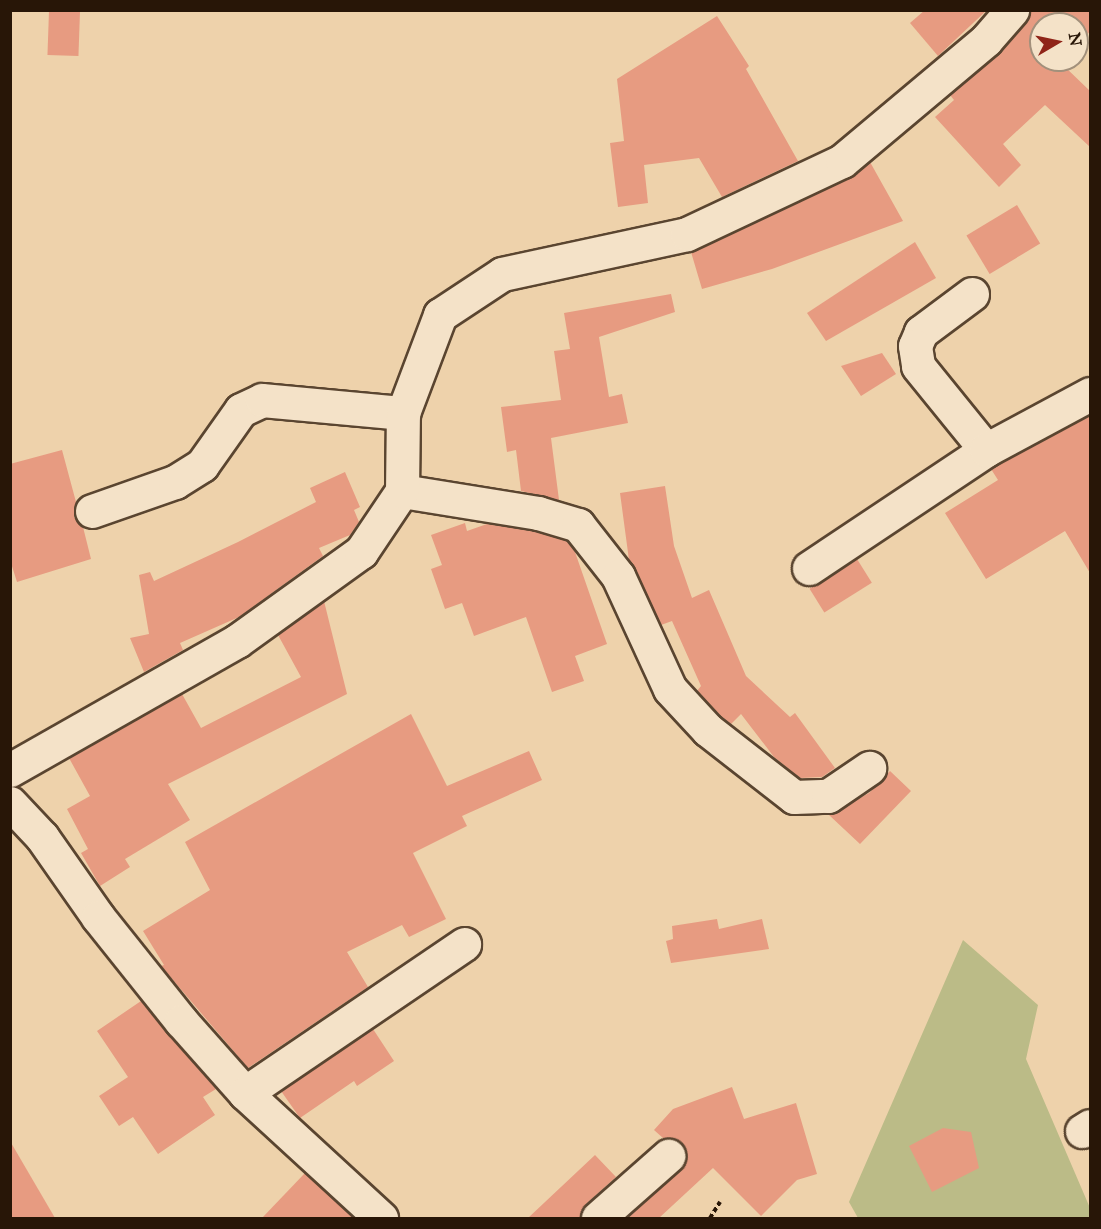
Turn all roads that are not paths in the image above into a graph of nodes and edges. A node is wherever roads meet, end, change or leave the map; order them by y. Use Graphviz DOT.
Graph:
graph roads {
  1 [pos="1012,10"];
  2 [pos="972,294"];
  3 [pos="1090,394"];
  4 [pos="403,413"];
  5 [pos="986,450"];
  6 [pos="402,491"];
  7 [pos="92,511"];
  8 [pos="809,568"];
  9 [pos="869,768"];
  10 [pos="10,770"];
  11 [pos="10,803"];
  12 [pos="464,944"];
  13 [pos="245,1093"];
  14 [pos="668,1156"];
  15 [pos="381,1218"];
  16 [pos="598,1218"];
  1 -- 4 [label="street"];
  2 -- 5 [label="street"];
  3 -- 5 [label="street"];
  4 -- 6 [label="street"];
  4 -- 7 [label="street"];
  5 -- 8 [label="street"];
  6 -- 9 [label="street"];
  6 -- 10 [label="street"];
  11 -- 13 [label="street"];
  12 -- 13 [label="street"];
  13 -- 15 [label="street"];
  14 -- 16 [label="street"];
}
